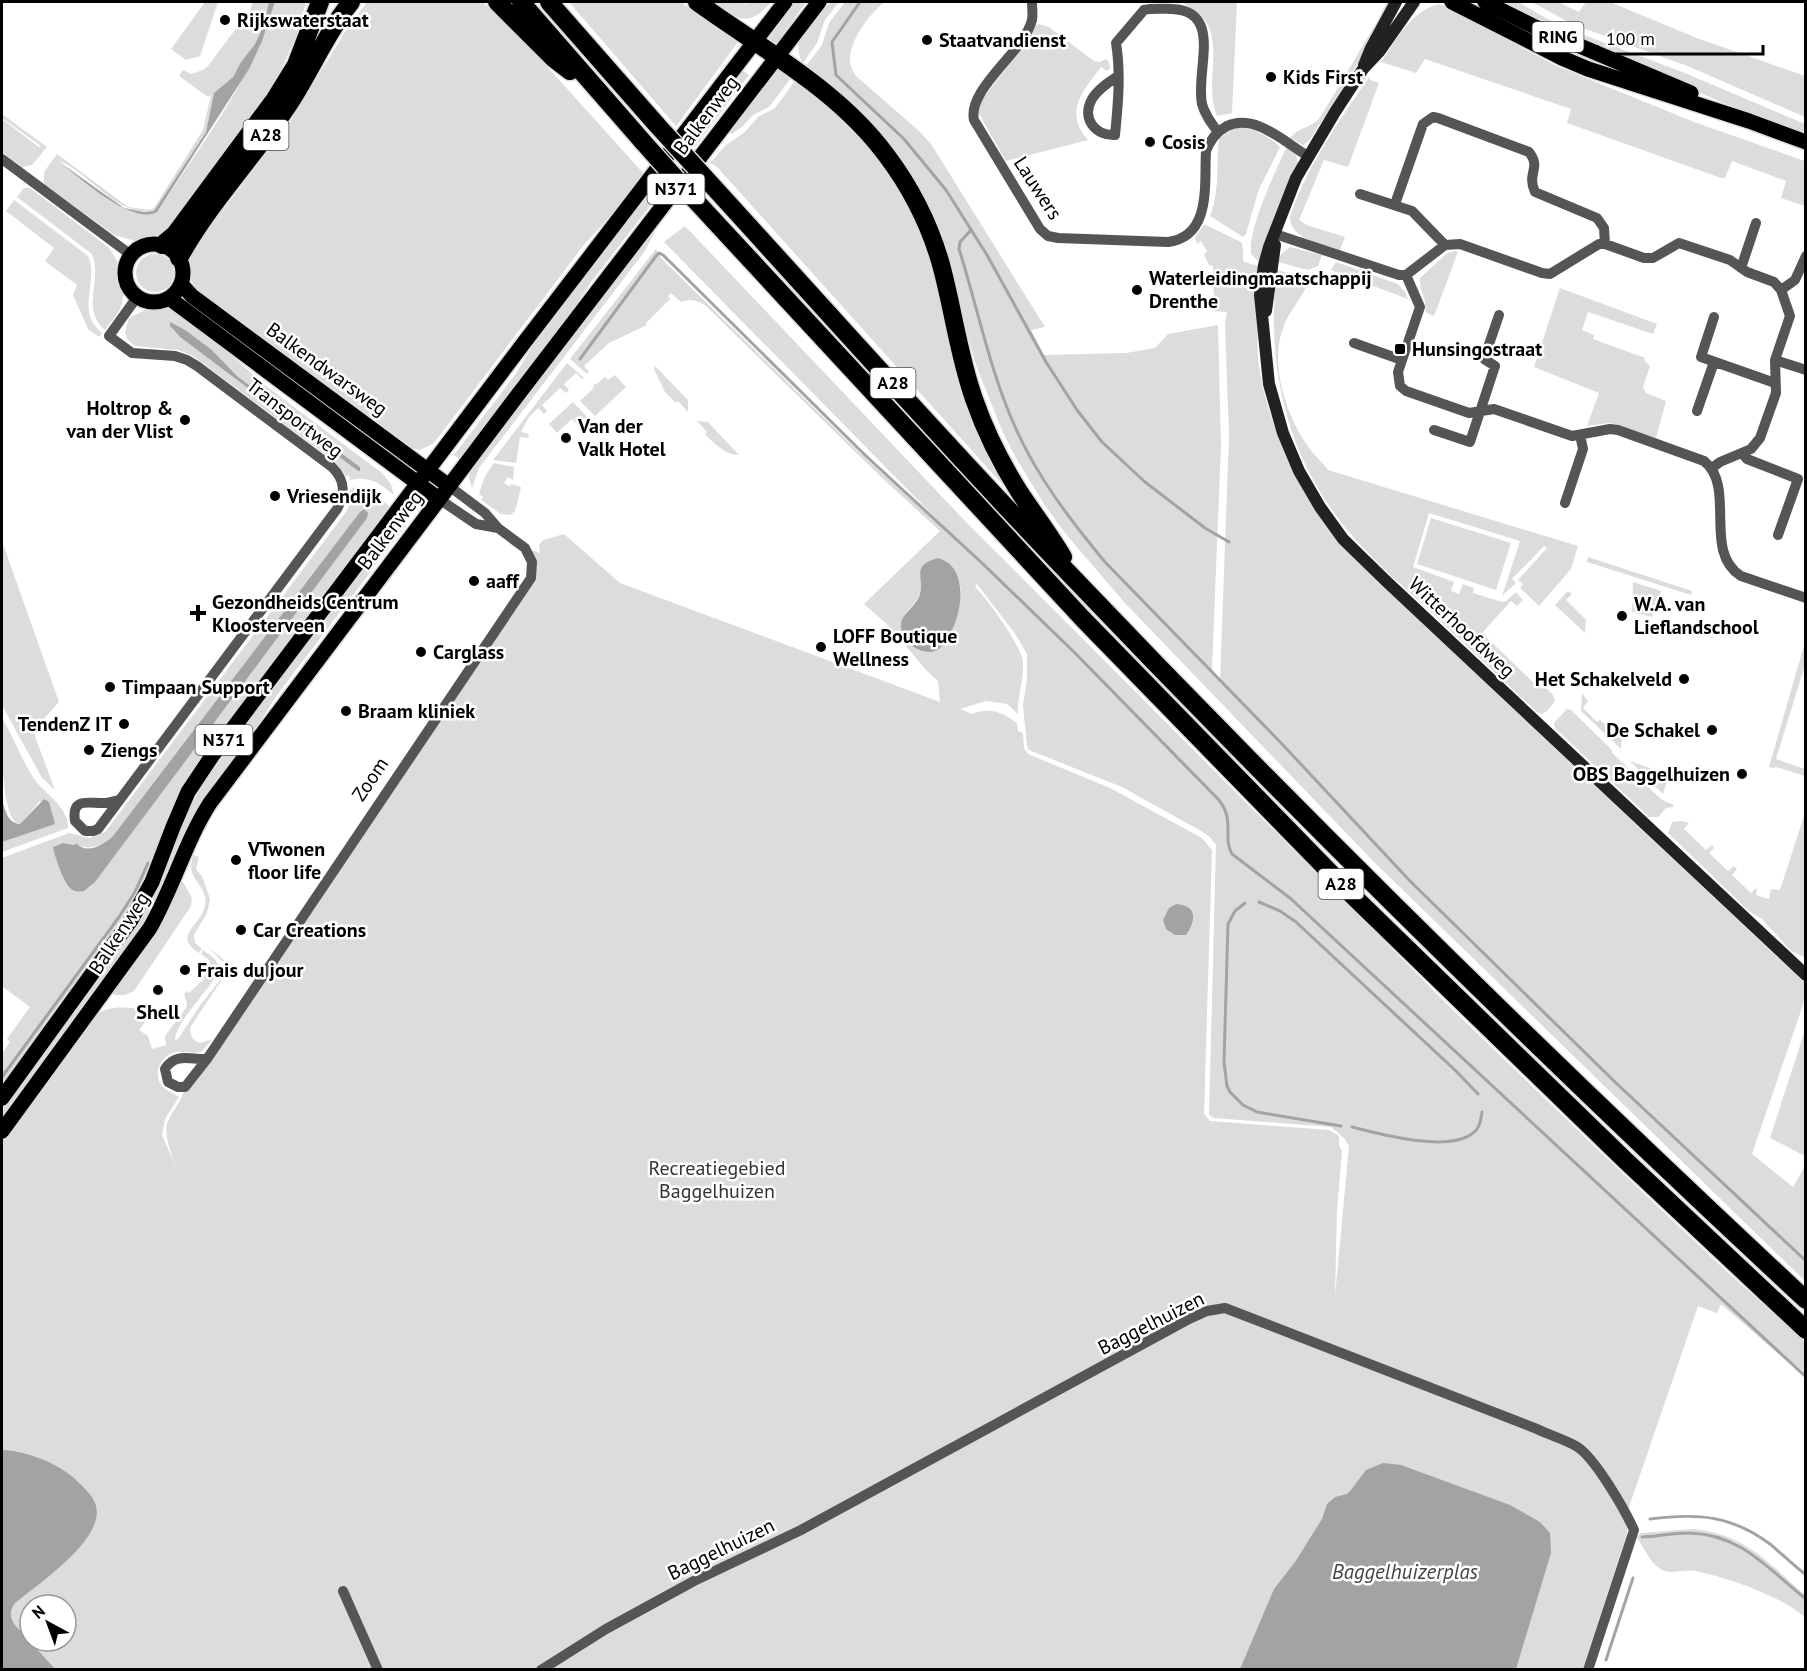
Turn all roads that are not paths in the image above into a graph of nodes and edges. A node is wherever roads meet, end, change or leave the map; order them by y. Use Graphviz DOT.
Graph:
graph roads {
  1 [pos="320,2"];
  2 [pos="351,2"];
  3 [pos="497,2"];
  4 [pos="521,2"];
  5 [pos="549,2"];
  6 [pos="697,2"];
  7 [pos="785,2"];
  8 [pos="819,2"];
  9 [pos="1032,2"];
  10 [pos="1396,2"];
  11 [pos="1414,2"];
  12 [pos="1452,2"];
  13 [pos="1485,2"];
  14 [pos="1178,6"];
  15 [pos="754,42"];
  16 [pos="777,57"];
  17 [pos="1363,69"];
  18 [pos="1118,76"];
  19 [pos="601,95"];
  20 [pos="1749,121"];
  21 [pos="1218,132"];
  22 [pos="1806,142"];
  23 [pos="1308,156"];
  24 [pos="2,159"];
  25 [pos="1360,194"];
  26 [pos="1395,204"];
  27 [pos="1756,224"];
  28 [pos="1275,234"];
  29 [pos="1605,244"];
  30 [pos="162,245"];
  31 [pos="1445,245"];
  32 [pos="131,255"];
  33 [pos="1806,256"];
  34 [pos="179,258"];
  35 [pos="1741,268"];
  36 [pos="1406,275"];
  37 [pos="181,284"];
  38 [pos="1781,290"];
  39 [pos="137,297"];
  40 [pos="169,298"];
  41 [pos="1499,315"];
  42 [pos="1714,317"];
  43 [pos="1354,343"];
  44 [pos="1402,360"];
  45 [pos="1775,360"];
  46 [pos="1714,362"];
  47 [pos="1806,370"];
  48 [pos="1775,383"];
  49 [pos="1481,410"];
  50 [pos="1697,411"];
  51 [pos="1434,430"];
  52 [pos="1580,435"];
  53 [pos="1742,453"];
  54 [pos="1713,468"];
  55 [pos="428,471"];
  56 [pos="418,484"];
  57 [pos="449,486"];
  58 [pos="440,499"];
  59 [pos="1564,503"];
  60 [pos="498,528"];
  61 [pos="1778,535"];
  62 [pos="1079,584"];
  63 [pos="1806,598"];
  64 [pos="119,800"];
  65 [pos="1805,974"];
  66 [pos="207,1059"];
  67 [pos="2,1098"];
  68 [pos="2,1131"];
  69 [pos="1806,1300"];
  70 [pos="1806,1329"];
  71 [pos="343,1591"];
  72 [pos="378,1670"];
  73 [pos="542,1670"];
  74 [pos="1588,1670"];
  1 -- 30 [label="highway, A28"];
  2 -- 34 [label="highway, A28"];
  3 -- 19 [label="highway, A28"];
  4 -- 19 [label="highway, A28"];
  5 -- 62 [label="highway, A28, bridge"];
  6 -- 15 [label="highway, A28"];
  7 -- 15 [label="main road, Balkenweg"];
  8 -- 16 [label="main road, Balkenweg"];
  9 -- 21 [label="street, Lauwers"];
  10 -- 17 [label="street, Witterhoofdweg"];
  11 -- 17 [label="street, Witterhoofdweg"];
  12 -- 20 [label="main road, RING"];
  13 -- 20 [label="main road, RING"];
  14 -- 18 [label="street"];
  14 -- 21 [label="street"];
  15 -- 16 [label="highway, A28"];
  15 -- 55 [label="main road, Balkenweg / N371"];
  16 -- 57 [label="main road, Balkenweg / N371"];
  16 -- 62 [label="highway, A28"];
  17 -- 23 [label="street, Witterhoofdweg"];
  18 -- 18 [label="street"];
  19 -- 70 [label="highway, A28, bridge"];
  20 -- 22 [label="main road, RING"];
  21 -- 23 [label="street"];
  23 -- 28 [label="street, Witterhoofdweg"];
  24 -- 32 [label="street"];
  25 -- 26 [label="street"];
  26 -- 29 [label="street"];
  26 -- 31 [label="street"];
  27 -- 35 [label="street"];
  28 -- 36 [label="street"];
  28 -- 65 [label="street, Witterhoofdweg"];
  29 -- 31 [label="street"];
  29 -- 35 [label="street"];
  30 -- 32 [label="main road"];
  30 -- 34 [label="main road"];
  31 -- 36 [label="street"];
  32 -- 39 [label="main road"];
  33 -- 38 [label="street"];
  34 -- 37 [label="main road"];
  35 -- 38 [label="street"];
  36 -- 44 [label="street"];
  37 -- 40 [label="main road"];
  37 -- 55 [label="main road, Balkendwarsweg"];
  38 -- 45 [label="street"];
  39 -- 40 [label="main road"];
  39 -- 64 [label="street, Transportweg"];
  40 -- 56 [label="main road, Balkendwarsweg"];
  41 -- 49 [label="street"];
  42 -- 46 [label="street"];
  43 -- 44 [label="street"];
  44 -- 49 [label="street"];
  45 -- 47 [label="street"];
  45 -- 48 [label="street"];
  46 -- 48 [label="street"];
  46 -- 50 [label="street"];
  48 -- 53 [label="street"];
  49 -- 51 [label="street"];
  49 -- 52 [label="street"];
  52 -- 54 [label="street"];
  52 -- 59 [label="street"];
  53 -- 54 [label="street"];
  53 -- 61 [label="street"];
  54 -- 63 [label="street"];
  55 -- 56 [label="main road, Balkenweg / N371"];
  55 -- 57 [label="main road, Balkendwarsweg"];
  56 -- 58 [label="main road, Zoom"];
  56 -- 67 [label="main road, Balkenweg / N371"];
  57 -- 58 [label="main road, Balkenweg / N371"];
  57 -- 60 [label="street, Zoom"];
  58 -- 60 [label="street, Zoom"];
  58 -- 68 [label="main road, Balkenweg / N371"];
  60 -- 66 [label="street, Zoom"];
  62 -- 69 [label="highway, A28"];
  71 -- 72 [label="street"];
  73 -- 74 [label="street, Baggelhuizen"];
}
